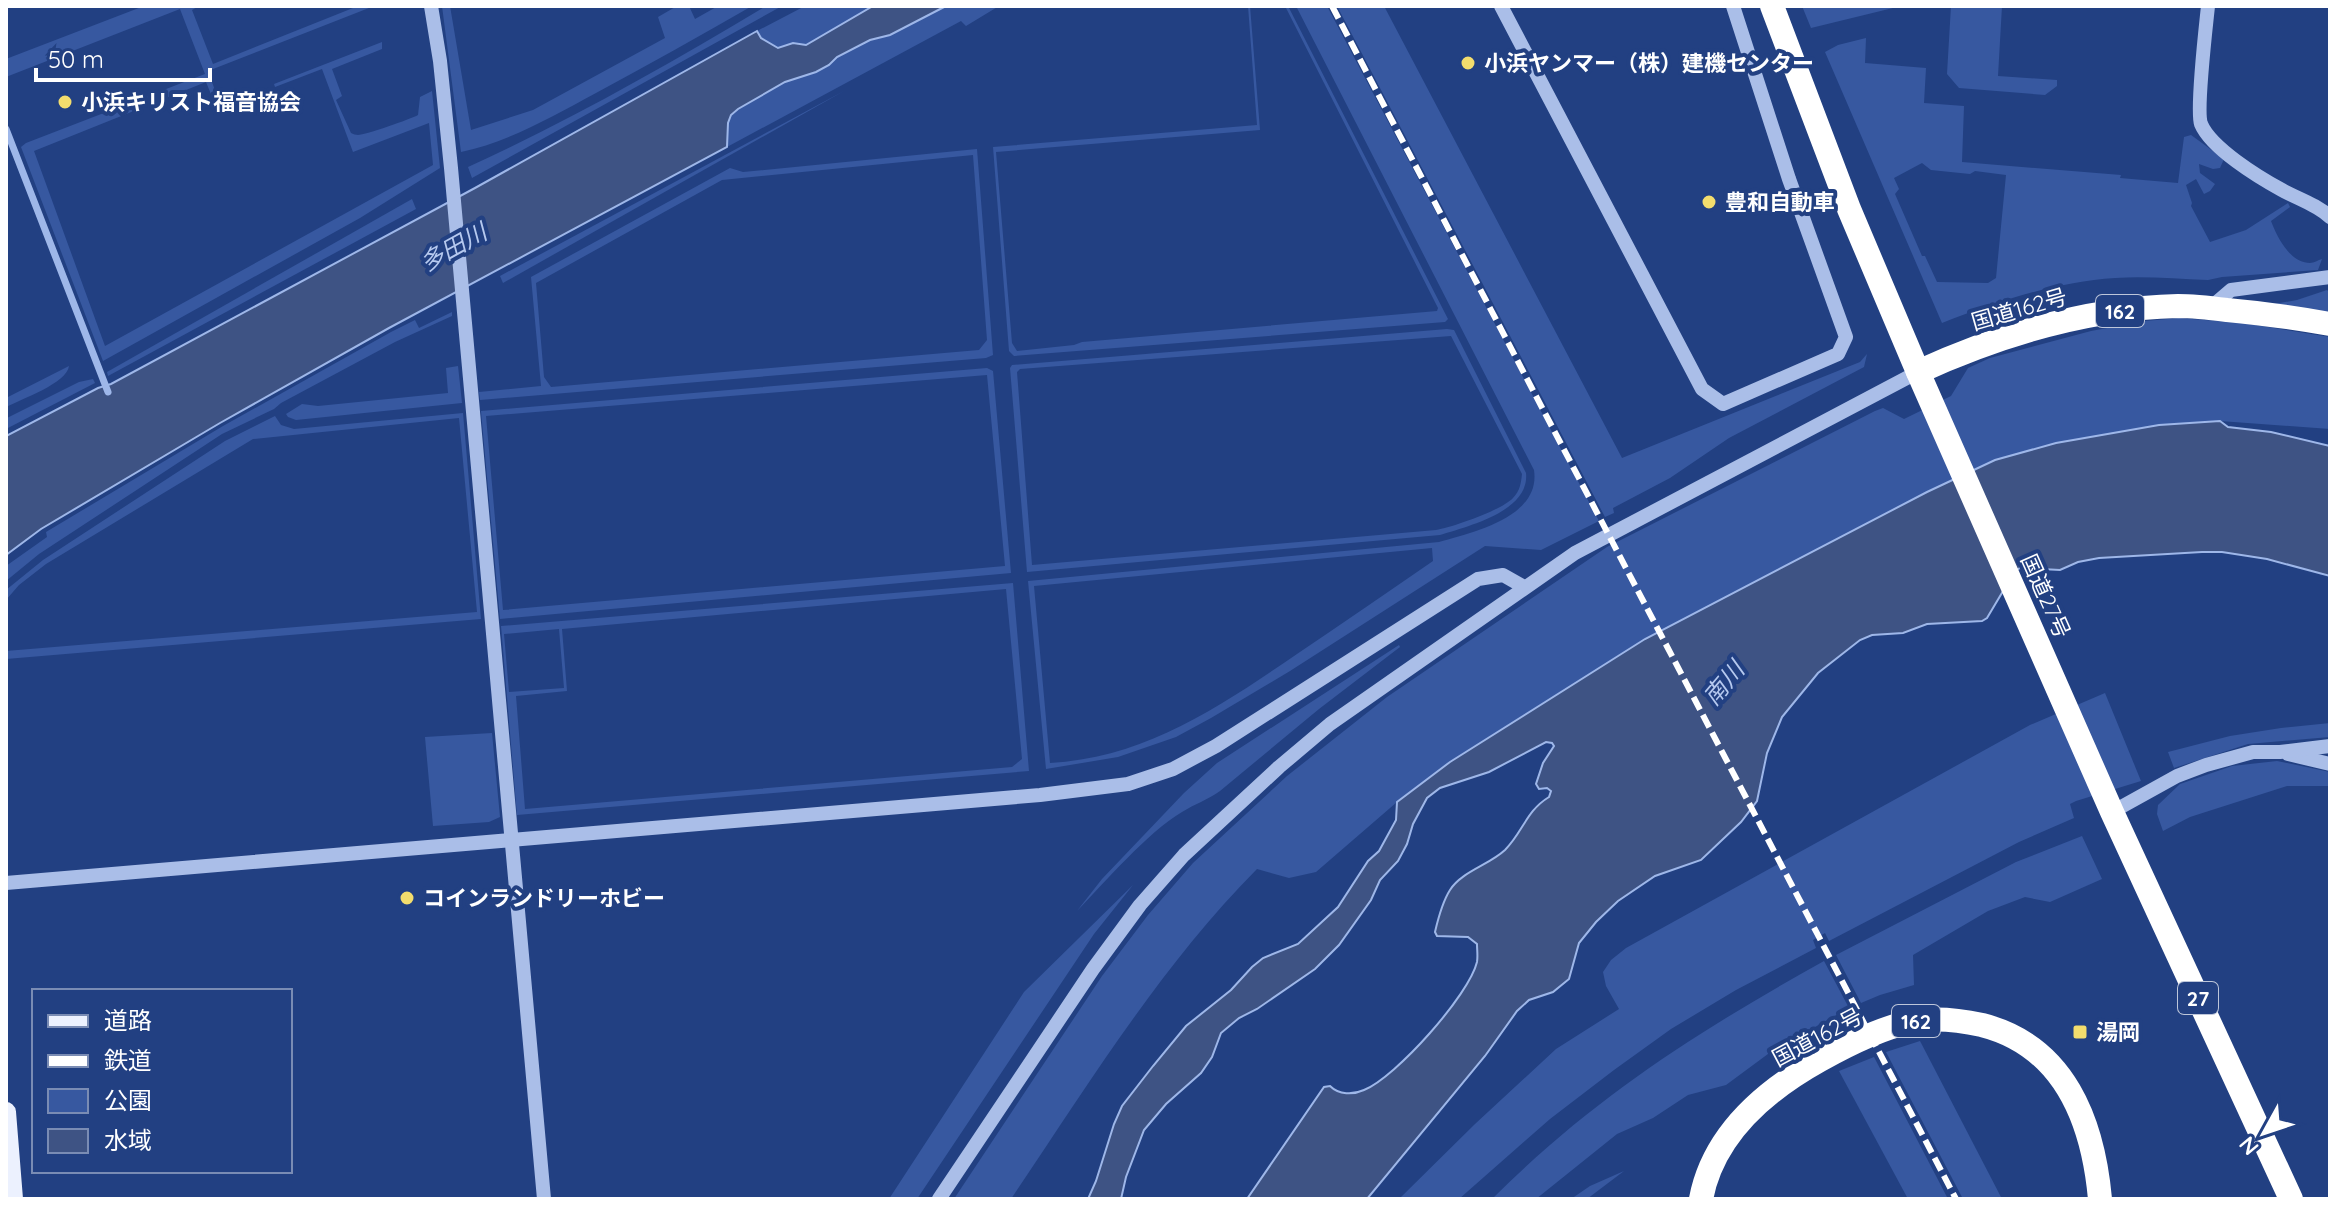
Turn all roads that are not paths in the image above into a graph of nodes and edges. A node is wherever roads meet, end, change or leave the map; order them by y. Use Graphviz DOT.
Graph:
graph roads {
  1 [pos="431,6"];
  2 [pos="1501,6"];
  3 [pos="1733,6"];
  4 [pos="1772,6"];
  5 [pos="2208,6"];
  6 [pos="2330,217"];
  7 [pos="2330,277"];
  8 [pos="2209,308"];
  9 [pos="2330,324"];
  10 [pos="1918,372"];
  11 [pos="1524,587"];
  12 [pos="2330,746"];
  13 [pos="2280,752"];
  14 [pos="2330,764"];
  15 [pos="2109,804"];
  16 [pos="510,840"];
  17 [pos="6,883"];
  18 [pos="6,1112"];
  19 [pos="13,1199"];
  20 [pos="544,1199"];
  21 [pos="939,1199"];
  22 [pos="1701,1199"];
  23 [pos="2100,1199"];
  24 [pos="2291,1199"];
  1 -- 16 [label="street"];
  2 -- 3 [label="street"];
  4 -- 10 [label="highway, 国道27号 / 27"];
  5 -- 6 [label="street"];
  7 -- 8 [label="street"];
  8 -- 9 [label="highway, 国道162号 / 162"];
  8 -- 10 [label="highway, 国道162号 / 162"];
  10 -- 11 [label="street"];
  10 -- 15 [label="highway, 国道27号 / 27"];
  11 -- 16 [label="street"];
  11 -- 21 [label="street"];
  12 -- 13 [label="street"];
  13 -- 14 [label="street"];
  13 -- 15 [label="street"];
  15 -- 24 [label="highway, 国道27号 / 27"];
  16 -- 17 [label="street"];
  16 -- 20 [label="street"];
  18 -- 19 [label="main road"];
  22 -- 23 [label="highway, 国道162号 / 162"];
}
